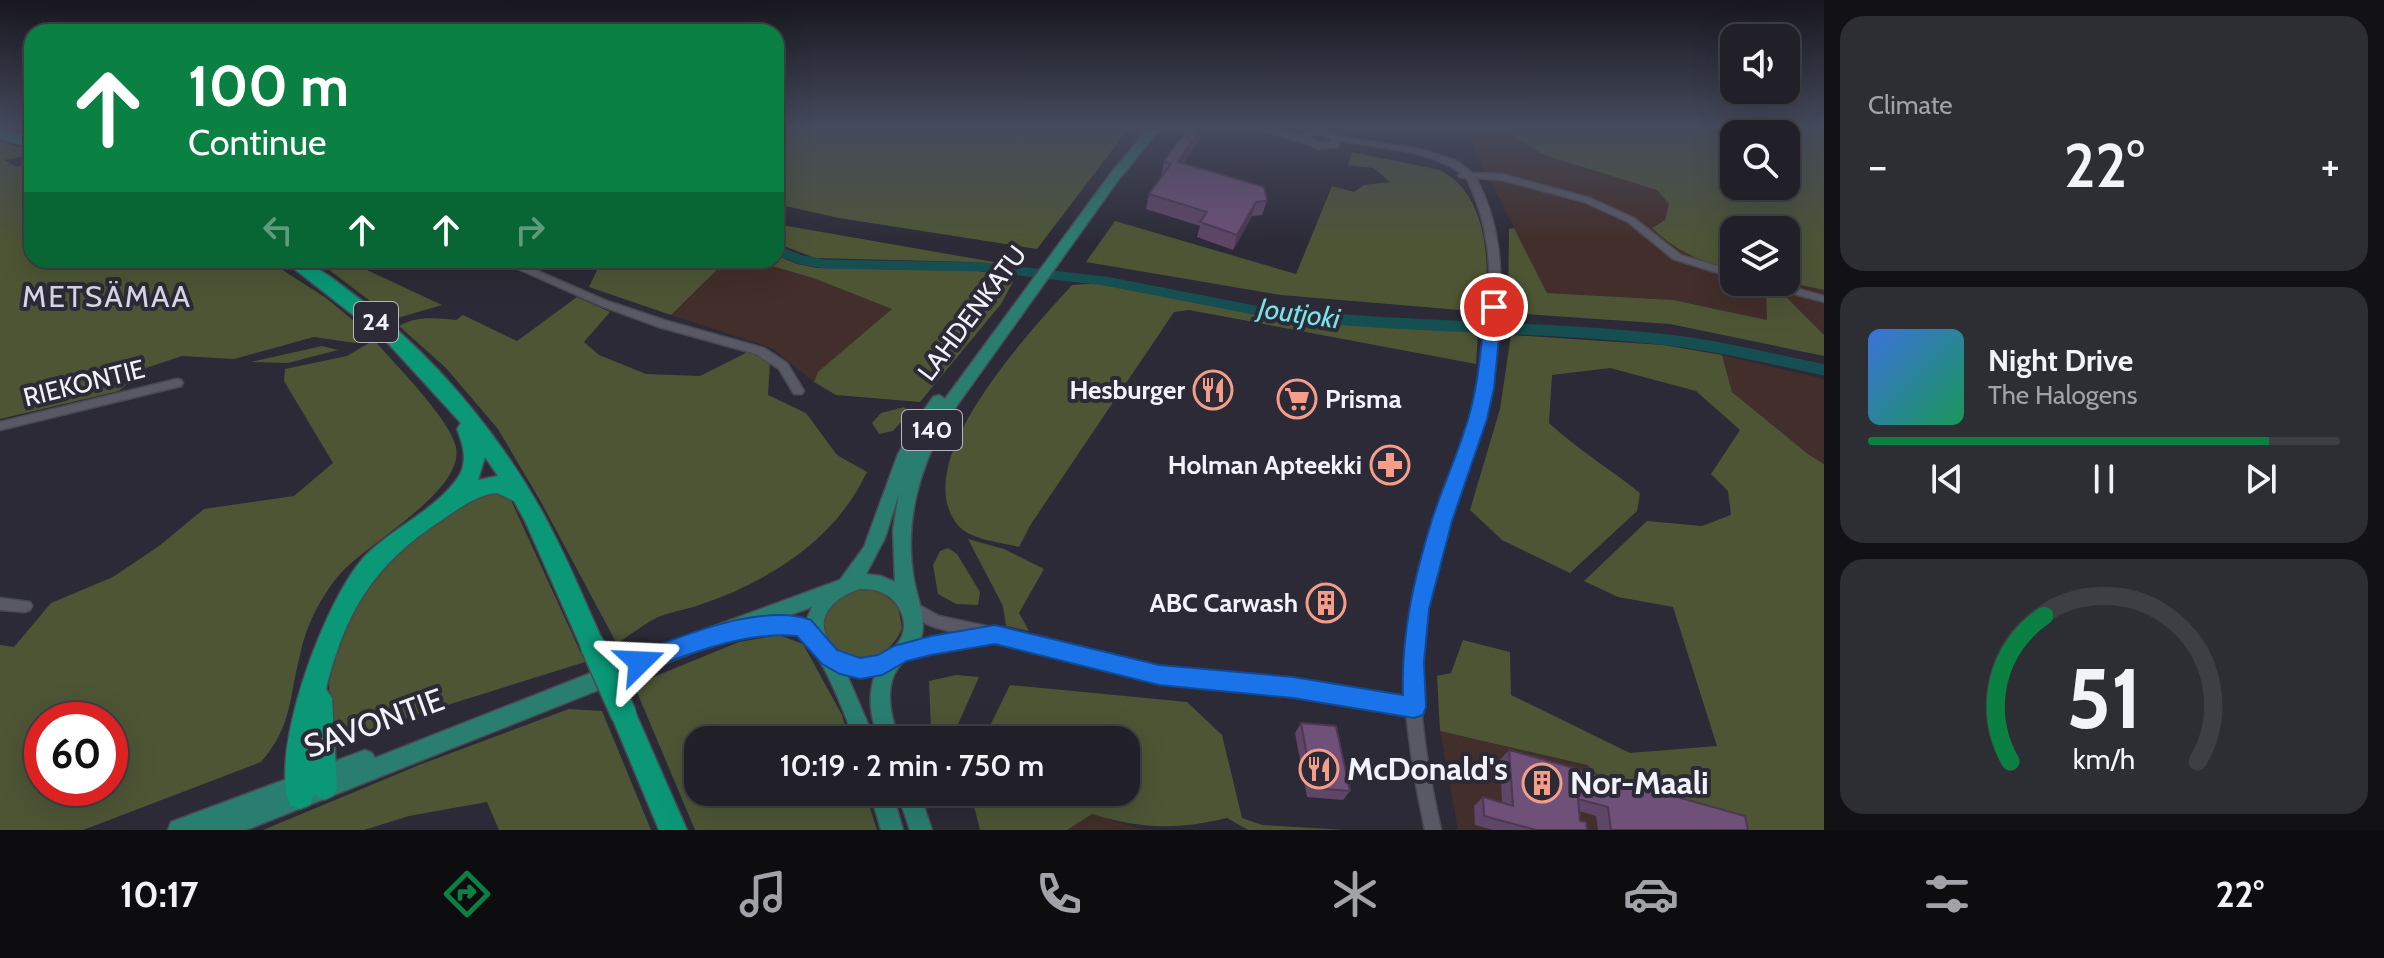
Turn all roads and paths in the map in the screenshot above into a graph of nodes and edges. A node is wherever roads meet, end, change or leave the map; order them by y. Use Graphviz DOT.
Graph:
graph roads {
  1 [pos="1113,167"];
  2 [pos="1122,167"];
  3 [pos="1439,167"];
  4 [pos="1464,175"];
  5 [pos="1052,256"];
  6 [pos="304,268"];
  7 [pos="522,268"];
  8 [pos="1720,271"];
  9 [pos="1031,286"];
  10 [pos="1800,293"];
  11 [pos="1824,299"];
  12 [pos="177,383"];
  13 [pos="798,391"];
  14 [pos="449,396"];
  15 [pos="0,426"];
  16 [pos="523,497"];
  17 [pos="436,512"];
  18 [pos="840,587"];
  19 [pos="0,604"];
  20 [pos="910,604"];
  21 [pos="25,606"];
  22 [pos="995,634"];
  23 [pos="816,639"];
  24 [pos="690,643"];
  25 [pos="829,657"];
  26 [pos="896,657"];
  27 [pos="1414,707"];
  28 [pos="859,726"];
  29 [pos="885,726"];
  30 [pos="312,786"];
  31 [pos="885,806"];
  32 [pos="913,806"];
  33 [pos="179,830"];
  34 [pos="219,830"];
  35 [pos="673,830"];
  36 [pos="892,830"];
  37 [pos="921,830"];
  38 [pos="1433,830"];
  1 -- 5 [label="main road, LAHDENKATU"];
  2 -- 5 [label="main road, LAHDENKATU"];
  3 -- 4 [label="street"];
  4 -- 8 [label="street"];
  4 -- 27 [label="street"];
  5 -- 9 [label="main road"];
  6 -- 14 [label="highway, 24"];
  7 -- 13 [label="street"];
  9 -- 18 [label="main road, LAHDENKATU / 140"];
  9 -- 20 [label="main road, LAHDENKATU / 140"];
  10 -- 11 [label="street"];
  12 -- 15 [label="street, RIEKONTIE"];
  14 -- 16 [label="highway, 24"];
  14 -- 17 [label="highway"];
  16 -- 17 [label="highway"];
  16 -- 35 [label="highway, 24, bridge"];
  17 -- 30 [label="highway"];
  18 -- 20 [label="main road"];
  18 -- 23 [label="main road, 140"];
  18 -- 24 [label="main road, SAVONTIE"];
  19 -- 21 [label="street"];
  20 -- 22 [label="street"];
  20 -- 26 [label="main road, 140"];
  22 -- 26 [label="street"];
  22 -- 27 [label="street"];
  23 -- 24 [label="main road, SAVONTIE"];
  23 -- 25 [label="main road"];
  24 -- 30 [label="main road, SAVONTIE"];
  25 -- 26 [label="main road"];
  25 -- 28 [label="main road"];
  26 -- 29 [label="main road, 140"];
  27 -- 38 [label="street"];
  30 -- 33 [label="main road, SAVONTIE"];
  30 -- 34 [label="main road, SAVONTIE"];
  31 -- 36 [label="main road"];
  32 -- 37 [label="main road"];
}
